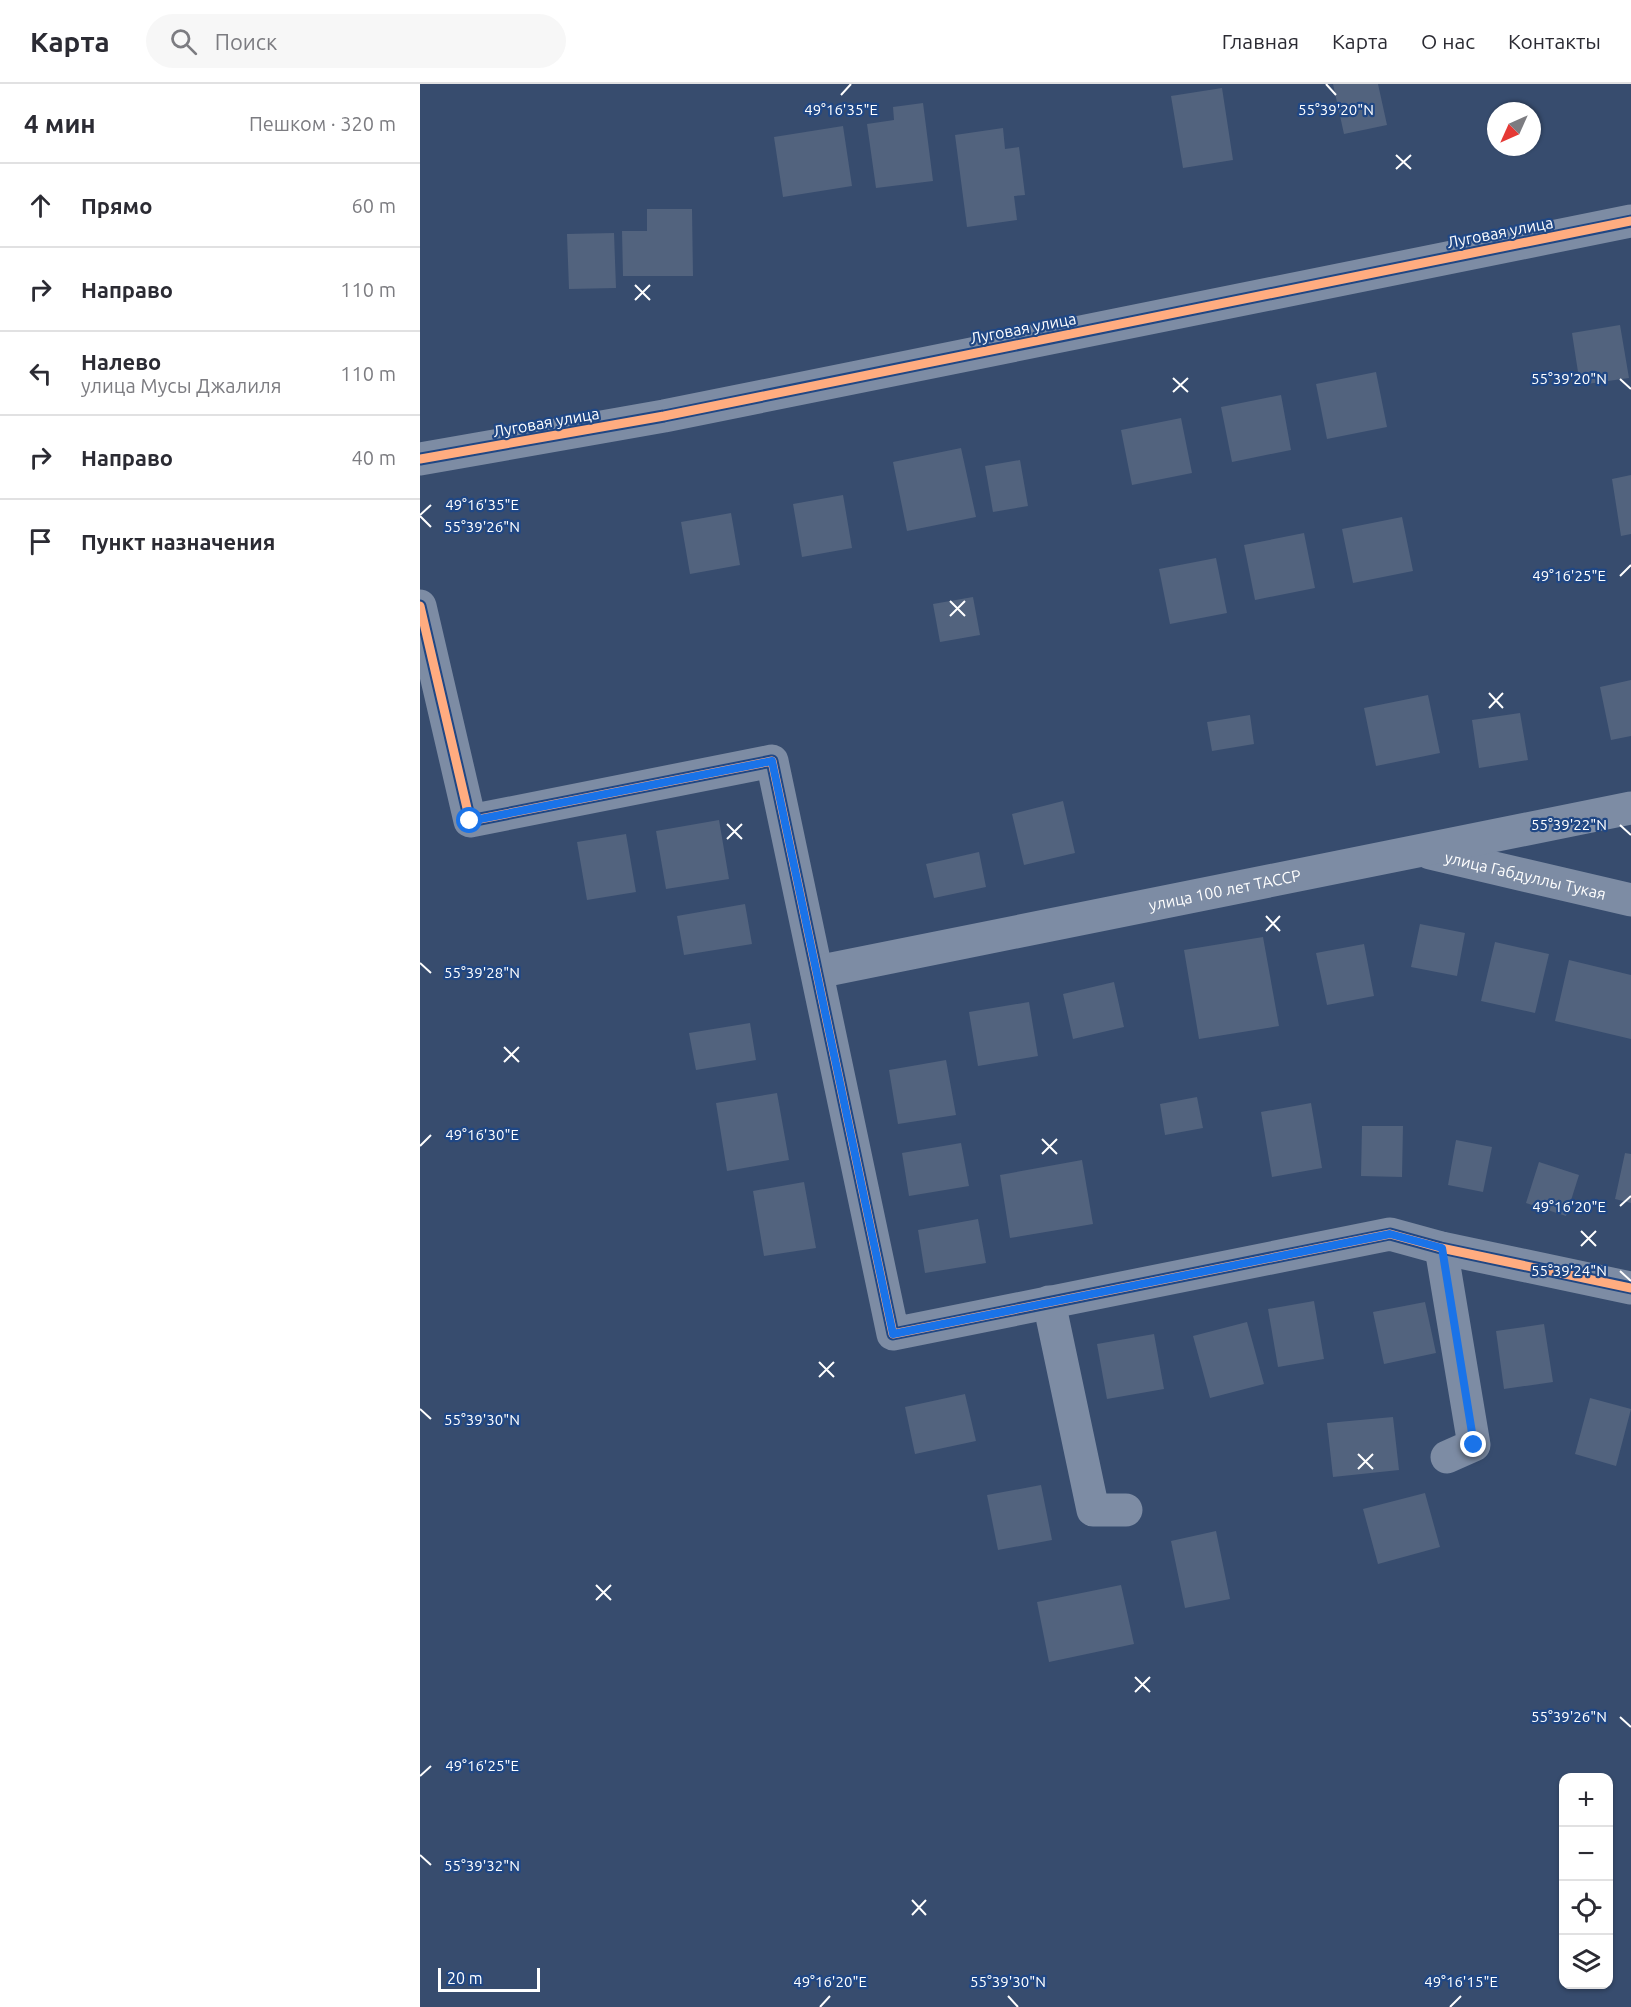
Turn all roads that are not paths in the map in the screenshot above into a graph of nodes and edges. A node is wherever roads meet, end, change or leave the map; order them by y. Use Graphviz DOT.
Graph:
graph roads {
  1 [pos="1631,221"];
  2 [pos="420,459"];
  3 [pos="420,606"];
  4 [pos="1631,808"];
  5 [pos="1420,850"];
  6 [pos="1631,900"];
  7 [pos="817,972"];
  8 [pos="1442,1248"];
  9 [pos="1631,1288"];
  10 [pos="1049,1302"];
  11 [pos="1448,1457"];
  12 [pos="1126,1510"];
  1 -- 2 [label="street, Луговая улица"];
  3 -- 7 [label="street"];
  4 -- 5 [label="street, улица 100 лет ТАССР"];
  5 -- 6 [label="street, улица Габдуллы Тукая"];
  5 -- 7 [label="street, улица 100 лет ТАССР"];
  7 -- 10 [label="street"];
  8 -- 9 [label="street"];
  8 -- 10 [label="street"];
  8 -- 11 [label="street"];
  10 -- 12 [label="street"];
}
